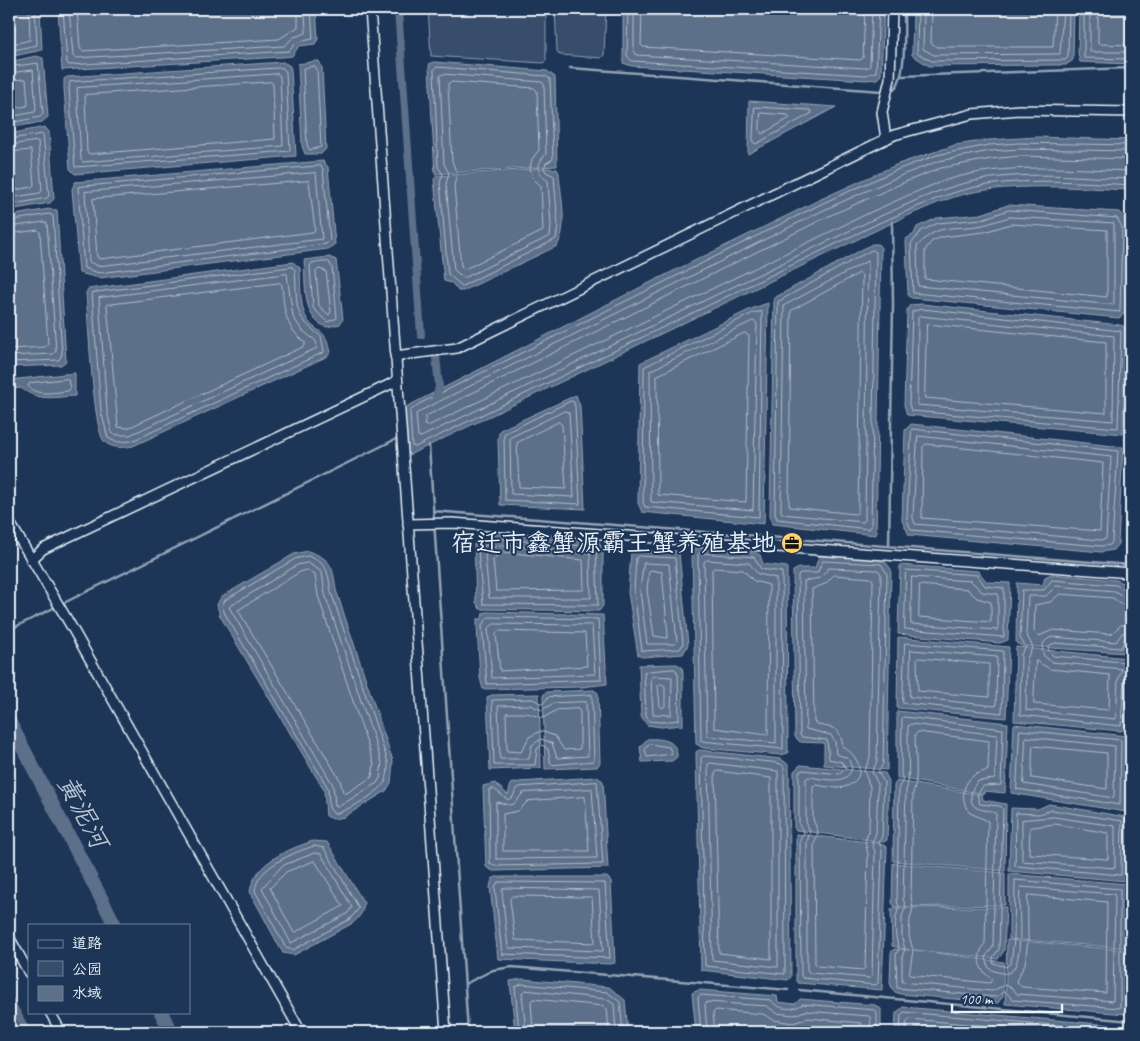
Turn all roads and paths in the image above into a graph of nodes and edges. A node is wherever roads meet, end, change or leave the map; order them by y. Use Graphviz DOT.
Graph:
graph roads {
  1 [pos="370,9"];
  2 [pos="892,9"];
  3 [pos="1131,112"];
  4 [pos="886,139"];
  5 [pos="395,356"];
  6 [pos="397,381"];
  7 [pos="9,521"];
  8 [pos="408,524"];
  9 [pos="31,560"];
  10 [pos="1131,573"];
  11 [pos="9,937"];
  12 [pos="28,972"];
  13 [pos="51,1014"];
  14 [pos="61,1032"];
  15 [pos="301,1032"];
  16 [pos="446,1032"];
  1 -- 5 [label="street"];
  2 -- 4 [label="street"];
  3 -- 4 [label="street"];
  4 -- 5 [label="street"];
  5 -- 6 [label="street"];
  6 -- 8 [label="street"];
  6 -- 9 [label="street"];
  7 -- 9 [label="street"];
  8 -- 10 [label="street"];
  8 -- 16 [label="street"];
  9 -- 15 [label="street"];
  11 -- 12 [label="street"];
  13 -- 14 [label="street"];
}
